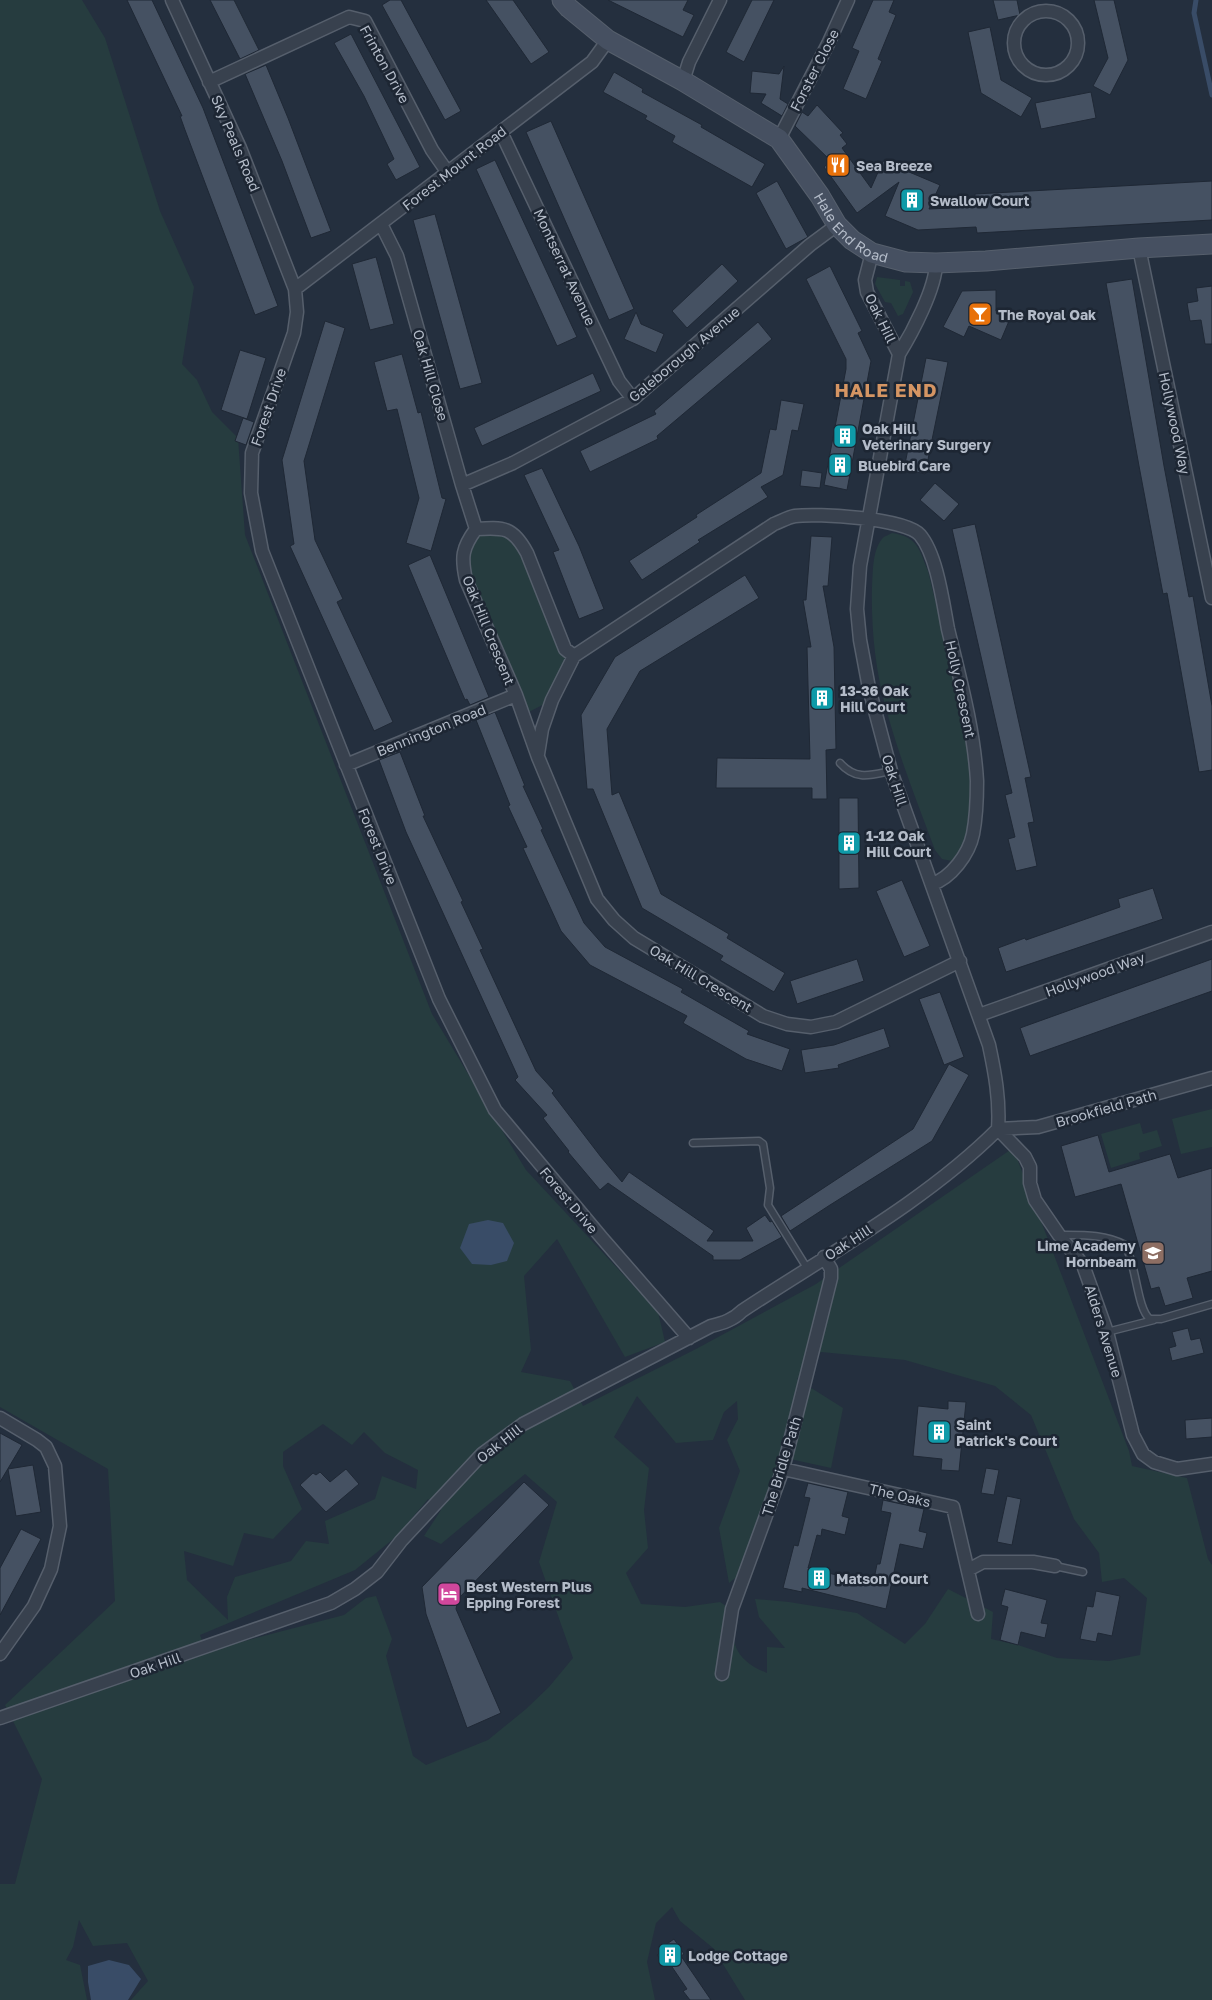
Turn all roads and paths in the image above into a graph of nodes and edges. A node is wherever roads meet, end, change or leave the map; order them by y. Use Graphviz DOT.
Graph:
graph roads {
  1 [pos="172,0"];
  2 [pos="562,0"];
  3 [pos="720,0"];
  4 [pos="848,0"];
  5 [pos="1041,5"];
  6 [pos="608,40"];
  7 [pos="683,81"];
  8 [pos="210,82"];
  9 [pos="501,132"];
  10 [pos="779,139"];
  11 [pos="448,173"];
  12 [pos="381,224"];
  13 [pos="837,225"];
  14 [pos="1212,244"];
  15 [pos="1139,248"];
  16 [pos="872,253"];
  17 [pos="936,263"];
  18 [pos="294,289"];
  19 [pos="898,354"];
  20 [pos="633,399"];
  21 [pos="462,485"];
  22 [pos="868,519"];
  23 [pos="476,529"];
  24 [pos="1212,598"];
  25 [pos="574,656"];
  26 [pos="516,695"];
  27 [pos="538,757"];
  28 [pos="840,763"];
  29 [pos="346,765"];
  30 [pos="891,771"];
  31 [pos="932,884"];
  32 [pos="1212,932"];
  33 [pos="960,961"];
  34 [pos="979,1015"];
  35 [pos="1212,1078"];
  36 [pos="998,1129"];
  37 [pos="693,1143"];
  38 [pos="1058,1235"];
  39 [pos="824,1257"];
  40 [pos="807,1268"];
  41 [pos="1212,1304"];
  42 [pos="1154,1320"];
  43 [pos="1107,1332"];
  44 [pos="689,1338"];
  45 [pos="0,1418"];
  46 [pos="1212,1464"];
  47 [pos="783,1468"];
  48 [pos="1055,1566"];
  49 [pos="968,1570"];
  50 [pos="1083,1572"];
  51 [pos="978,1614"];
  52 [pos="0,1654"];
  53 [pos="722,1674"];
  54 [pos="0,1718"];
  1 -- 8 [label="street, Sky Peals Road"];
  2 -- 6 [label="street, Hale End Road"];
  3 -- 7 [label="street"];
  4 -- 10 [label="street, Forster Close"];
  5 -- 5 [label="street"];
  6 -- 7 [label="street, Hale End Road"];
  6 -- 9 [label="street, Forest Mount Road"];
  7 -- 10 [label="street, Hale End Road"];
  8 -- 11 [label="street, Frinton Drive"];
  8 -- 18 [label="street, Sky Peals Road"];
  9 -- 11 [label="street, Forest Mount Road"];
  9 -- 20 [label="street, Montserrat Avenue"];
  10 -- 13 [label="street, Hale End Road"];
  11 -- 12 [label="street, Forest Mount Road"];
  12 -- 18 [label="street, Forest Mount Road"];
  12 -- 21 [label="street, Oak Hill Close"];
  13 -- 16 [label="street, Hale End Road"];
  13 -- 20 [label="street, Galeborough Avenue"];
  14 -- 15 [label="street, Hale End Road"];
  15 -- 17 [label="street, Hale End Road"];
  15 -- 24 [label="street, Hollywood Way"];
  16 -- 17 [label="street, Hale End Road"];
  16 -- 19 [label="street, Oak Hill"];
  17 -- 19 [label="street, Oak Hill"];
  18 -- 29 [label="street, Forest Drive"];
  19 -- 22 [label="street, Oak Hill"];
  20 -- 21 [label="street, Galeborough Avenue"];
  21 -- 23 [label="street, Oak Hill Close"];
  22 -- 25 [label="street"];
  22 -- 30 [label="street, Oak Hill"];
  22 -- 31 [label="street, Holly Crescent"];
  23 -- 25 [label="street"];
  23 -- 26 [label="street, Oak Hill Crescent"];
  25 -- 27 [label="street"];
  26 -- 27 [label="street, Oak Hill Crescent"];
  26 -- 29 [label="street, Bennington Road"];
  27 -- 33 [label="street, Oak Hill Crescent"];
  28 -- 30 [label="lane"];
  29 -- 44 [label="street, Forest Drive"];
  30 -- 31 [label="street, Oak Hill"];
  31 -- 33 [label="street, Oak Hill"];
  32 -- 34 [label="street, Hollywood Way"];
  33 -- 34 [label="street, Oak Hill"];
  34 -- 36 [label="street, Oak Hill"];
  35 -- 36 [label="street, Brookfield Path"];
  36 -- 38 [label="street, Alders Avenue"];
  36 -- 39 [label="street, Oak Hill"];
  37 -- 40 [label="lane"];
  38 -- 42 [label="lane"];
  38 -- 43 [label="street, Alders Avenue"];
  39 -- 40 [label="street, Oak Hill"];
  39 -- 47 [label="street, The Bridle Path"];
  40 -- 44 [label="street, Oak Hill"];
  41 -- 42 [label="lane"];
  42 -- 43 [label="lane"];
  43 -- 46 [label="street, Alders Avenue"];
  44 -- 54 [label="street, Oak Hill"];
  45 -- 52 [label="street"];
  47 -- 49 [label="street, The Oaks"];
  47 -- 53 [label="street, The Bridle Path"];
  48 -- 49 [label="street"];
  48 -- 50 [label="lane"];
  49 -- 51 [label="street, The Oaks"];
}
